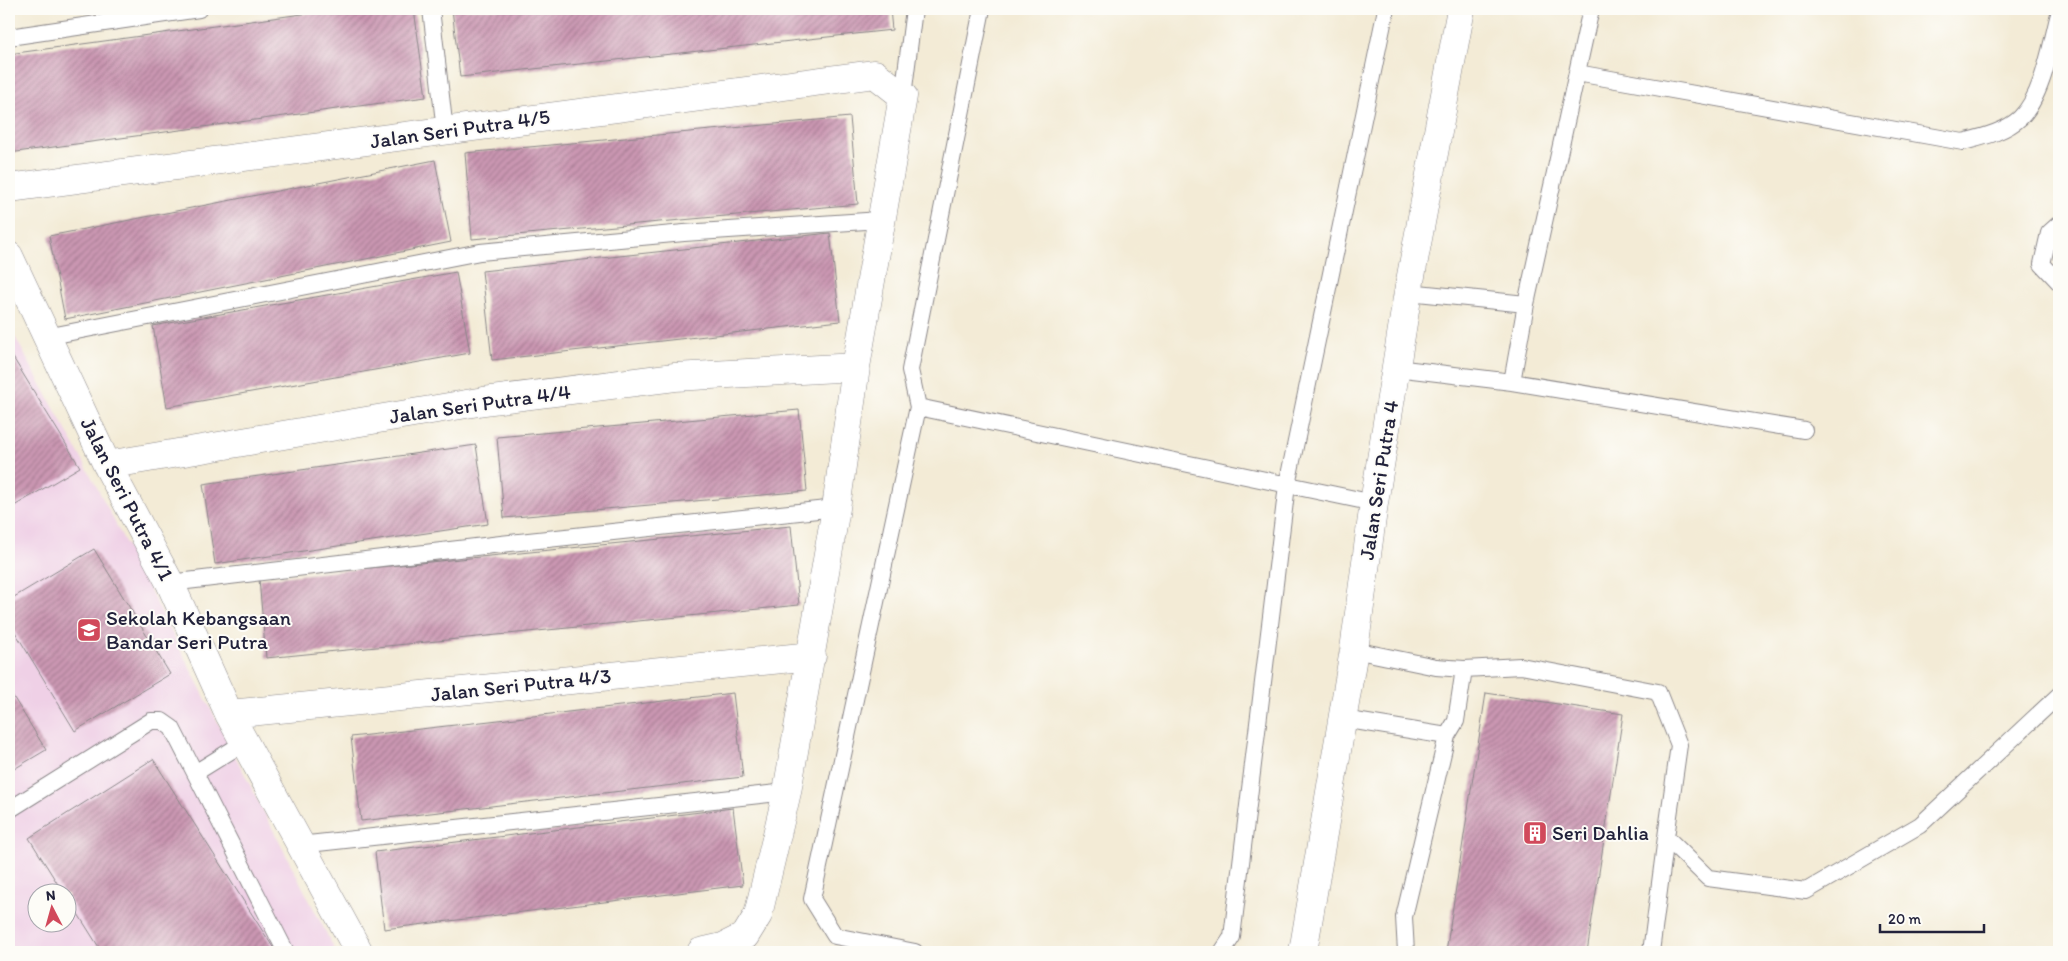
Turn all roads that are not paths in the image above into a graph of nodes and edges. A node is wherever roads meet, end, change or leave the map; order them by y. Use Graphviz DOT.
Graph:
graph roads {
  1 [pos="199,9"];
  2 [pos="431,9"];
  3 [pos="914,9"];
  4 [pos="982,9"];
  5 [pos="1386,9"];
  6 [pos="1461,9"];
  7 [pos="1591,9"];
  8 [pos="2059,14"];
  9 [pos="9,37"];
  10 [pos="1577,73"];
  11 [pos="903,96"];
  12 [pos="445,131"];
  13 [pos="9,188"];
  14 [pos="881,220"];
  15 [pos="2059,224"];
  16 [pos="9,256"];
  17 [pos="2059,282"];
  18 [pos="1408,292"];
  19 [pos="1526,304"];
  20 [pos="46,337"];
  21 [pos="856,367"];
  22 [pos="1396,368"];
  23 [pos="1512,382"];
  24 [pos="918,407"];
  25 [pos="1804,430"];
  26 [pos="107,465"];
  27 [pos="1287,485"];
  28 [pos="1374,503"];
  29 [pos="836,508"];
  30 [pos="170,583"];
  31 [pos="1354,650"];
  32 [pos="812,656"];
  33 [pos="1464,669"];
  34 [pos="2059,695"];
  35 [pos="229,714"];
  36 [pos="1343,719"];
  37 [pos="1447,736"];
  38 [pos="244,742"];
  39 [pos="195,773"];
  40 [pos="787,792"];
  41 [pos="9,810"];
  42 [pos="1666,837"];
  43 [pos="299,845"];
  44 [pos="286,952"];
  45 [pos="359,952"];
  46 [pos="701,952"];
  47 [pos="915,952"];
  48 [pos="1222,952"];
  49 [pos="1302,952"];
  50 [pos="1406,952"];
  51 [pos="1651,952"];
  1 -- 9 [label="lane"];
  2 -- 12 [label="lane"];
  3 -- 11 [label="lane"];
  4 -- 24 [label="lane"];
  5 -- 27 [label="lane"];
  6 -- 18 [label="street, Jalan Seri Putra 4"];
  7 -- 10 [label="lane"];
  8 -- 10 [label="lane"];
  10 -- 19 [label="lane"];
  11 -- 12 [label="street, Jalan Seri Putra 4/5"];
  11 -- 14 [label="street"];
  12 -- 13 [label="street, Jalan Seri Putra 4/5"];
  14 -- 20 [label="lane"];
  14 -- 21 [label="street"];
  15 -- 17 [label="lane"];
  16 -- 20 [label="street, Jalan Seri Putra 4/1"];
  18 -- 19 [label="lane"];
  18 -- 22 [label="street, Jalan Seri Putra 4"];
  19 -- 23 [label="lane"];
  20 -- 26 [label="street, Jalan Seri Putra 4/1"];
  21 -- 26 [label="street, Jalan Seri Putra 4/4"];
  21 -- 29 [label="street"];
  22 -- 23 [label="lane"];
  22 -- 28 [label="street, Jalan Seri Putra 4"];
  23 -- 25 [label="lane"];
  24 -- 27 [label="lane"];
  24 -- 47 [label="lane"];
  26 -- 30 [label="street, Jalan Seri Putra 4/1"];
  27 -- 28 [label="lane"];
  27 -- 48 [label="lane"];
  28 -- 31 [label="street, Jalan Seri Putra 4"];
  29 -- 30 [label="lane"];
  29 -- 32 [label="street"];
  30 -- 35 [label="street, Jalan Seri Putra 4/1"];
  31 -- 33 [label="lane"];
  31 -- 36 [label="street, Jalan Seri Putra 4"];
  32 -- 35 [label="street, Jalan Seri Putra 4/3"];
  32 -- 40 [label="street"];
  33 -- 37 [label="lane"];
  33 -- 42 [label="lane"];
  34 -- 42 [label="lane"];
  35 -- 38 [label="street, Jalan Seri Putra 4/1"];
  36 -- 37 [label="lane"];
  36 -- 49 [label="street, Jalan Seri Putra 4"];
  37 -- 50 [label="lane"];
  38 -- 39 [label="lane"];
  38 -- 43 [label="street, Jalan Seri Putra 4/1"];
  39 -- 41 [label="lane"];
  39 -- 44 [label="lane"];
  40 -- 43 [label="lane"];
  40 -- 46 [label="street"];
  42 -- 51 [label="lane"];
  43 -- 45 [label="street, Jalan Seri Putra 4/1"];
}
